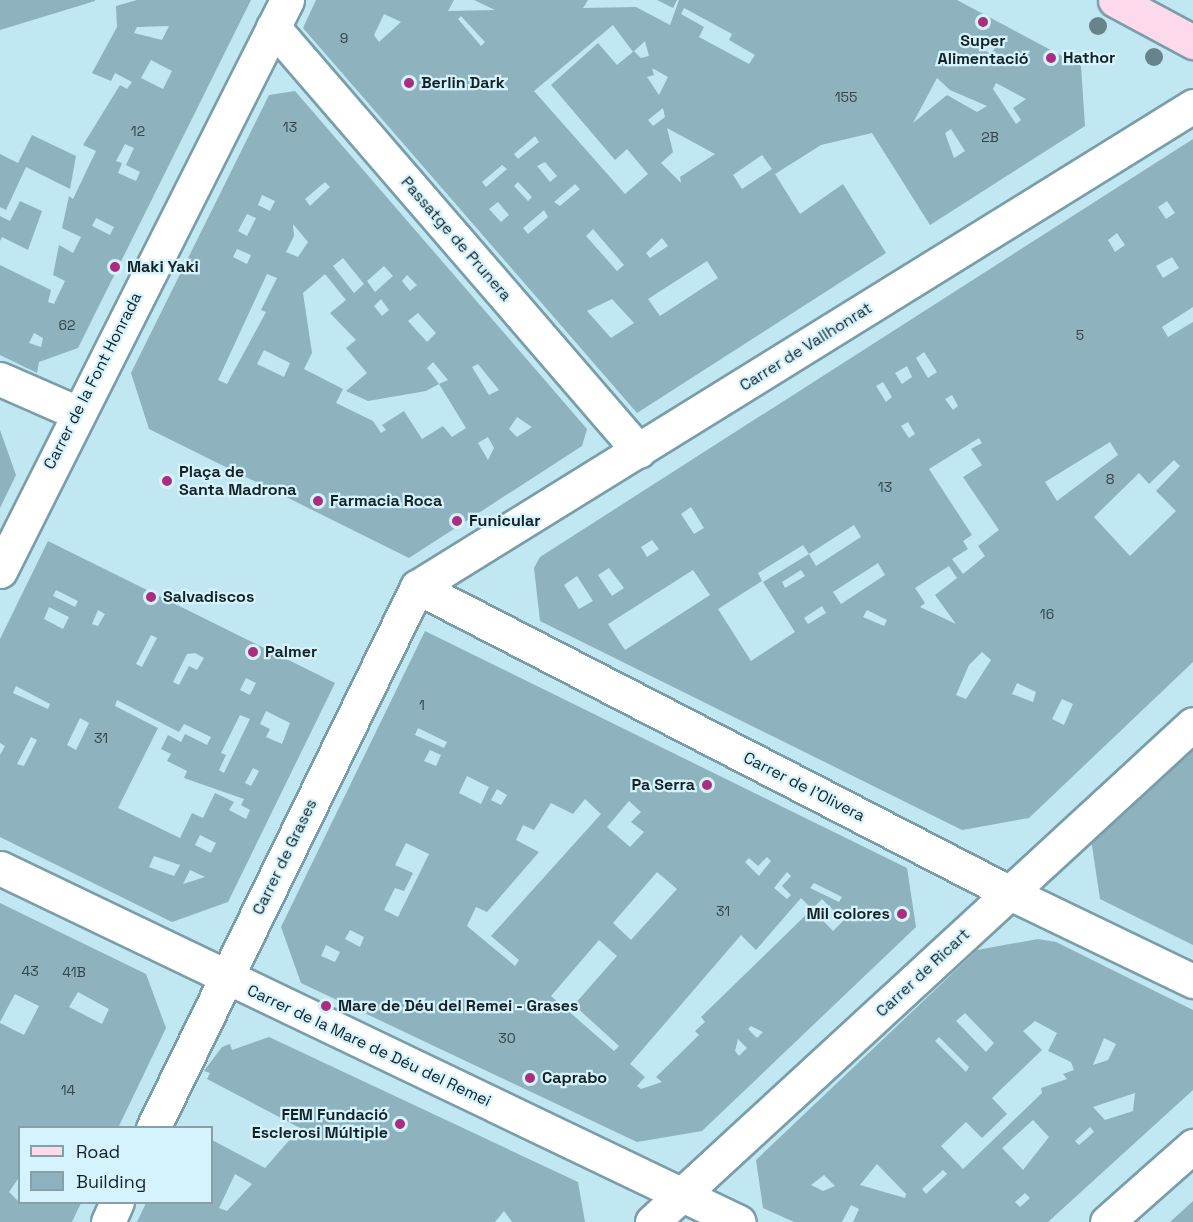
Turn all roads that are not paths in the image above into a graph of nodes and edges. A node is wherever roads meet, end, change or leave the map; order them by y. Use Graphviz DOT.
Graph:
graph roads {
  1 [pos="1115,0"];
  2 [pos="280,14"];
  3 [pos="1193,42"];
  4 [pos="1193,106"];
  5 [pos="0,379"];
  6 [pos="75,412"];
  7 [pos="639,451"];
  8 [pos="0,571"];
  9 [pos="417,587"];
  10 [pos="1193,724"];
  11 [pos="0,868"];
  12 [pos="1010,893"];
  13 [pos="225,979"];
  14 [pos="1193,981"];
  15 [pos="154,1126"];
  16 [pos="1193,1146"];
  17 [pos="684,1194"];
  18 [pos="117,1204"];
  19 [pos="108,1222"];
  20 [pos="652,1222"];
  21 [pos="739,1222"];
  22 [pos="1107,1222"];
  1 -- 3 [label="main road"];
  2 -- 6 [label="street, Carrer de la Font Honrada"];
  2 -- 7 [label="street, Passatge de Prunera"];
  4 -- 7 [label="street, Carrer de Vallhonrat"];
  5 -- 6 [label="street"];
  6 -- 8 [label="street, Carrer de la Font Honrada"];
  7 -- 9 [label="street, Carrer de Vallhonrat"];
  9 -- 12 [label="street, Carrer de l'Olivera"];
  9 -- 13 [label="street, Carrer de Grases"];
  10 -- 12 [label="street, Carrer de Ricart"];
  11 -- 13 [label="street, Carrer de la Mare de Déu del Remei"];
  12 -- 14 [label="street, Carrer de l'Olivera"];
  12 -- 17 [label="street, Carrer de Ricart"];
  13 -- 15 [label="street, Carrer de Grases"];
  13 -- 17 [label="street, Carrer de la Mare de Déu del Remei"];
  16 -- 22 [label="street"];
  17 -- 20 [label="street, Carrer de Ricart"];
  17 -- 21 [label="street, Carrer de la Mare de Déu del Remei"];
  18 -- 19 [label="street"];
}
